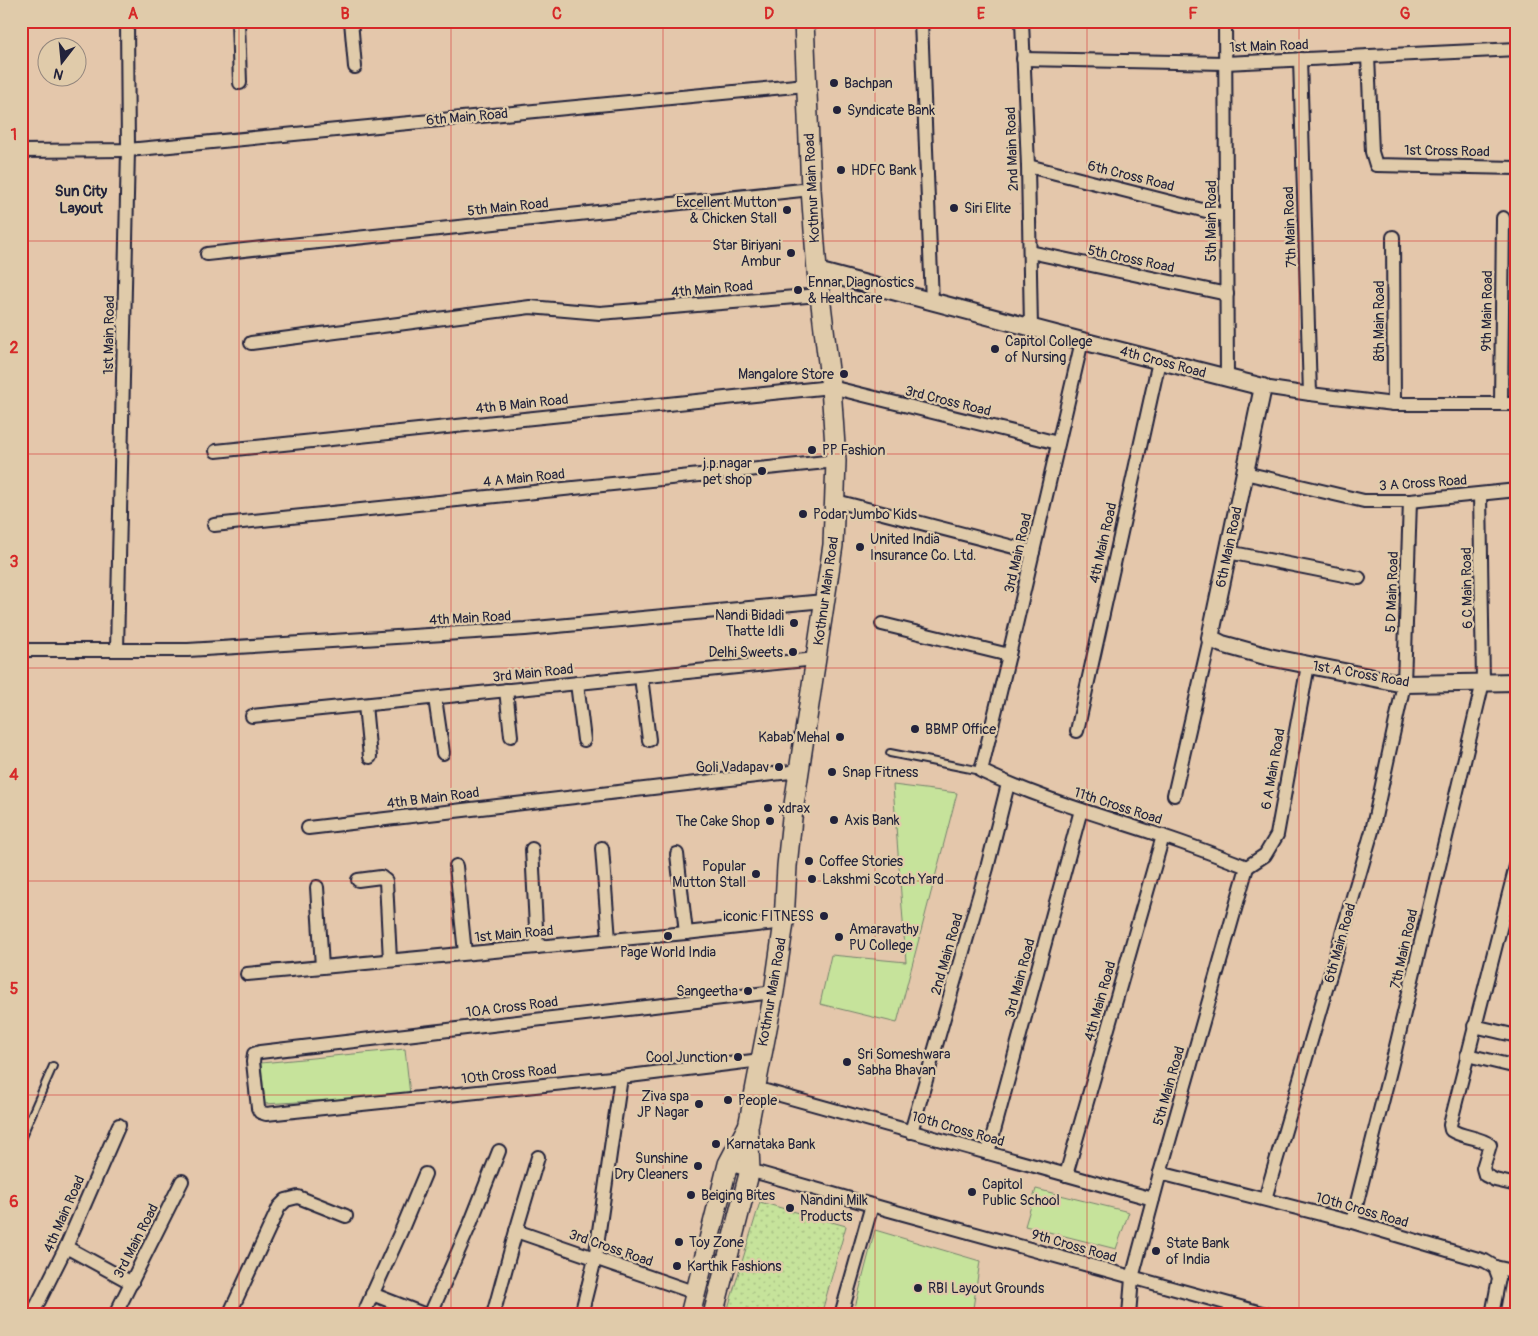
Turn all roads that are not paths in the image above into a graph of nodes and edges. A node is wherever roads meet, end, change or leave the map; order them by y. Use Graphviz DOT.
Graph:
graph roads {
  1 [pos="126,21"];
  2 [pos="238,21"];
  3 [pos="350,21"];
  4 [pos="804,21"];
  5 [pos="921,21"];
  6 [pos="1022,21"];
  7 [pos="1225,21"];
  8 [pos="1517,49"];
  9 [pos="1368,56"];
  10 [pos="1023,60"];
  11 [pos="1300,60"];
  12 [pos="1225,63"];
  13 [pos="355,67"];
  14 [pos="240,83"];
  15 [pos="806,85"];
  16 [pos="128,150"];
  17 [pos="21,151"];
  18 [pos="1028,166"];
  19 [pos="1517,168"];
  20 [pos="811,189"];
  21 [pos="1226,216"];
  22 [pos="1502,218"];
  23 [pos="1393,238"];
  24 [pos="1030,252"];
  25 [pos="207,254"];
  26 [pos="816,271"];
  27 [pos="1227,294"];
  28 [pos="819,295"];
  29 [pos="932,302"];
  30 [pos="1031,328"];
  31 [pos="1082,341"];
  32 [pos="251,343"];
  33 [pos="1159,361"];
  34 [pos="1228,379"];
  35 [pos="831,387"];
  36 [pos="1263,387"];
  37 [pos="1310,394"];
  38 [pos="1394,404"];
  39 [pos="1501,404"];
  40 [pos="1517,404"];
  41 [pos="1058,443"];
  42 [pos="216,451"];
  43 [pos="836,461"];
  44 [pos="1245,473"];
  45 [pos="1517,490"];
  46 [pos="1480,494"];
  47 [pos="836,501"];
  48 [pos="1410,501"];
  49 [pos="214,525"];
  50 [pos="1033,552"];
  51 [pos="1228,552"];
  52 [pos="1359,578"];
  53 [pos="824,601"];
  54 [pos="882,624"];
  55 [pos="1210,638"];
  56 [pos="21,650"];
  57 [pos="117,650"];
  58 [pos="1009,655"];
  59 [pos="816,659"];
  60 [pos="1308,665"];
  61 [pos="641,677"];
  62 [pos="1483,682"];
  63 [pos="1517,682"];
  64 [pos="576,683"];
  65 [pos="1404,684"];
  66 [pos="506,690"];
  67 [pos="434,698"];
  68 [pos="365,705"];
  69 [pos="252,716"];
  70 [pos="1077,731"];
  71 [pos="511,736"];
  72 [pos="584,740"];
  73 [pos="649,740"];
  74 [pos="443,753"];
  75 [pos="890,753"];
  76 [pos="370,757"];
  77 [pos="799,771"];
  78 [pos="981,771"];
  79 [pos="1008,784"];
  80 [pos="1174,795"];
  81 [pos="1081,810"];
  82 [pos="308,828"];
  83 [pos="1163,836"];
  84 [pos="602,848"];
  85 [pos="532,849"];
  86 [pos="677,854"];
  87 [pos="1517,862"];
  88 [pos="456,866"];
  89 [pos="1246,867"];
  90 [pos="358,880"];
  91 [pos="317,887"];
  92 [pos="784,922"];
  93 [pos="686,933"];
  94 [pos="609,940"];
  95 [pos="536,947"];
  96 [pos="465,953"];
  97 [pos="390,960"];
  98 [pos="322,967"];
  99 [pos="247,974"];
  100 [pos="774,992"];
  101 [pos="1474,1026"];
  102 [pos="1517,1036"];
  103 [pos="1466,1055"];
  104 [pos="760,1060"];
  105 [pos="52,1066"];
  106 [pos="1517,1067"];
  107 [pos="622,1077"];
  108 [pos="755,1088"];
  109 [pos="260,1112"];
  110 [pos="120,1125"];
  111 [pos="748,1127"];
  112 [pos="911,1132"];
  113 [pos="21,1139"];
  114 [pos="499,1151"];
  115 [pos="988,1153"];
  116 [pos="538,1157"];
  117 [pos="728,1164"];
  118 [pos="750,1170"];
  119 [pos="1160,1173"];
  120 [pos="425,1174"];
  121 [pos="1066,1175"];
  122 [pos="182,1181"];
  123 [pos="1517,1185"];
  124 [pos="1153,1199"];
  125 [pos="1266,1199"];
  126 [pos="872,1205"];
  127 [pos="346,1216"];
  128 [pos="1352,1222"];
  129 [pos="516,1231"];
  130 [pos="66,1247"];
  131 [pos="595,1259"];
  132 [pos="1495,1267"];
  133 [pos="1517,1272"];
  134 [pos="1132,1278"];
  135 [pos="132,1283"];
  136 [pos="696,1293"];
  137 [pos="372,1294"];
  138 [pos="32,1315"];
  139 [pos="115,1315"];
  140 [pos="229,1315"];
  141 [pos="362,1315"];
  142 [pos="428,1315"];
  143 [pos="493,1315"];
  144 [pos="581,1315"];
  145 [pos="690,1315"];
  146 [pos="713,1315"];
  147 [pos="841,1315"];
  148 [pos="1129,1315"];
  149 [pos="1269,1315"];
  150 [pos="1492,1315"];
  1 -- 16 [label="street, 1st Main Road"];
  2 -- 14 [label="street"];
  3 -- 13 [label="street"];
  4 -- 15 [label="main road, Kothnur Main Road"];
  5 -- 29 [label="street"];
  6 -- 10 [label="street"];
  7 -- 12 [label="street, 5th Main Road"];
  8 -- 9 [label="street, 1st Main Road"];
  9 -- 11 [label="street, 1st Main Road"];
  9 -- 19 [label="street, 1st Cross Road"];
  10 -- 12 [label="street, 1st Main Road"];
  10 -- 18 [label="street, 2nd Main Road"];
  11 -- 12 [label="street, 1st Main Road"];
  11 -- 37 [label="street, 7th Main Road"];
  12 -- 21 [label="street, 5th Main Road"];
  15 -- 16 [label="street, 6th Main Road"];
  15 -- 20 [label="main road, Kothnur Main Road"];
  16 -- 17 [label="street, 6th Main Road"];
  16 -- 57 [label="street, 1st Main Road"];
  18 -- 21 [label="street, 6th Cross Road"];
  18 -- 24 [label="street, 2nd Main Road"];
  20 -- 25 [label="street, 5th Main Road"];
  20 -- 26 [label="main road, Kothnur Main Road"];
  21 -- 27 [label="street, 5th Main Road"];
  22 -- 39 [label="street, 9th Main Road"];
  23 -- 38 [label="street, 8th Main Road"];
  24 -- 27 [label="street, 5th Cross Road"];
  24 -- 30 [label="street, 2nd Main Road"];
  26 -- 28 [label="main road, Kothnur Main Road"];
  26 -- 29 [label="street, 4th Cross Road"];
  27 -- 34 [label="street, 5th Main Road"];
  28 -- 32 [label="street, 4th Main Road"];
  28 -- 35 [label="main road, Kothnur Main Road"];
  29 -- 30 [label="street, 4th Cross Road"];
  30 -- 31 [label="street, 4th Cross Road"];
  31 -- 33 [label="street, 4th Cross Road"];
  31 -- 41 [label="street, 3rd Main Road"];
  33 -- 34 [label="street, 4th Cross Road"];
  33 -- 70 [label="street, 4th Main Road"];
  34 -- 36 [label="street, 4th Cross Road"];
  35 -- 41 [label="street, 3rd Cross Road"];
  35 -- 42 [label="street, 4th B Main Road"];
  35 -- 43 [label="main road, Kothnur Main Road"];
  36 -- 37 [label="street, 4th Cross Road"];
  36 -- 44 [label="street, 6th Main Road"];
  37 -- 38 [label="street, 4th Cross Road"];
  38 -- 39 [label="street, 4th Cross Road"];
  39 -- 40 [label="street, 4th Cross Road"];
  41 -- 50 [label="street, 3rd Main Road"];
  43 -- 47 [label="main road, Kothnur Main Road"];
  43 -- 49 [label="street, 4 A Main Road"];
  44 -- 48 [label="street, 3 A Cross Road"];
  44 -- 51 [label="street, 6th Main Road"];
  45 -- 46 [label="street, 3 A Cross Road"];
  46 -- 48 [label="street, 3 A Cross Road"];
  46 -- 62 [label="street, 6 C Main Road"];
  47 -- 50 [label="street"];
  47 -- 53 [label="main road, Kothnur Main Road"];
  48 -- 65 [label="street, 5 D Main Road"];
  50 -- 58 [label="street, 3rd Main Road"];
  51 -- 52 [label="street"];
  51 -- 55 [label="street, 6th Main Road"];
  53 -- 57 [label="street, 4th Main Road"];
  53 -- 59 [label="main road, Kothnur Main Road"];
  54 -- 58 [label="street"];
  55 -- 60 [label="street, 1st A Cross Road"];
  55 -- 80 [label="street, 6th Main Road"];
  56 -- 57 [label="street"];
  58 -- 78 [label="street, 3rd Main Road"];
  59 -- 61 [label="street, 3rd Main Road"];
  59 -- 77 [label="main road, Kothnur Main Road"];
  60 -- 65 [label="street, 1st A Cross Road"];
  60 -- 89 [label="street, 6 A Main Road"];
  61 -- 64 [label="street, 3rd Main Road"];
  61 -- 73 [label="street"];
  62 -- 63 [label="street, 1st A Cross Road"];
  62 -- 65 [label="street, 1st A Cross Road"];
  62 -- 128 [label="street, 7th Main Road"];
  64 -- 66 [label="street, 3rd Main Road"];
  64 -- 72 [label="street"];
  65 -- 125 [label="street, 6th Main Road"];
  66 -- 67 [label="street, 3rd Main Road"];
  66 -- 71 [label="street"];
  67 -- 68 [label="street, 3rd Main Road"];
  67 -- 74 [label="street"];
  68 -- 69 [label="street, 3rd Main Road"];
  68 -- 76 [label="street"];
  75 -- 78 [label="lane"];
  77 -- 82 [label="street, 4th B Main Road"];
  77 -- 92 [label="main road, Kothnur Main Road"];
  78 -- 79 [label="street, 11th Cross Road"];
  79 -- 81 [label="street, 11th Cross Road"];
  79 -- 112 [label="street, 2nd Main Road"];
  81 -- 83 [label="street, 11th Cross Road"];
  81 -- 115 [label="street, 3rd Main Road"];
  83 -- 89 [label="street, 11th Cross Road"];
  83 -- 121 [label="street, 4th Main Road"];
  84 -- 94 [label="street"];
  85 -- 95 [label="street"];
  86 -- 93 [label="street"];
  87 -- 101 [label="street"];
  88 -- 96 [label="street"];
  89 -- 119 [label="street, 5th Main Road"];
  90 -- 97 [label="street"];
  91 -- 98 [label="street"];
  92 -- 93 [label="street, 1st Main Road"];
  92 -- 100 [label="main road, Kothnur Main Road"];
  93 -- 94 [label="street, 1st Main Road"];
  94 -- 95 [label="street, 1st Main Road"];
  95 -- 96 [label="street, 1st Main Road"];
  96 -- 97 [label="street, 1st Main Road"];
  97 -- 98 [label="street, 1st Main Road"];
  98 -- 99 [label="street, 1st Main Road"];
  100 -- 104 [label="main road, Kothnur Main Road"];
  100 -- 109 [label="street, 10A Cross Road"];
  101 -- 102 [label="street"];
  101 -- 103 [label="street"];
  103 -- 106 [label="street"];
  103 -- 123 [label="street"];
  104 -- 107 [label="street, 10th Cross Road"];
  104 -- 108 [label="main road, Kothnur Main Road"];
  105 -- 113 [label="lane"];
  107 -- 109 [label="street, 10th Cross Road"];
  107 -- 131 [label="street"];
  108 -- 111 [label="main road, Kothnur Main Road"];
  108 -- 112 [label="street, 10th Cross Road"];
  110 -- 130 [label="street, 4th Main Road"];
  111 -- 117 [label="main road, Kothnur Main Road"];
  111 -- 118 [label="main road, Kothnur Main Road"];
  112 -- 115 [label="street, 10th Cross Road"];
  114 -- 142 [label="street"];
  115 -- 121 [label="street, 10th Cross Road"];
  116 -- 129 [label="street"];
  117 -- 118 [label="street, 9th Cross Road"];
  117 -- 136 [label="main road, Kothnur Main Road"];
  118 -- 126 [label="street, 9th Cross Road"];
  118 -- 146 [label="main road, Kothnur Main Road"];
  119 -- 124 [label="street, 5th Main Road"];
  119 -- 125 [label="street, 10th Cross Road"];
  120 -- 137 [label="street"];
  121 -- 124 [label="street, 10th Cross Road"];
  122 -- 135 [label="street, 3rd Main Road"];
  124 -- 134 [label="street, 5th Main Road"];
  125 -- 128 [label="street, 10th Cross Road"];
  126 -- 134 [label="street, 9th Cross Road"];
  126 -- 147 [label="street"];
  127 -- 140 [label="street"];
  128 -- 132 [label="street, 10th Cross Road"];
  129 -- 131 [label="street, 3rd Cross Road"];
  129 -- 143 [label="street"];
  130 -- 135 [label="street"];
  130 -- 138 [label="street, 4th Main Road"];
  131 -- 136 [label="street, 3rd Cross Road"];
  131 -- 144 [label="street"];
  132 -- 133 [label="street, 10th Cross Road"];
  132 -- 150 [label="street"];
  134 -- 148 [label="street, 5th Main Road"];
  134 -- 149 [label="street, 9th Cross Road"];
  135 -- 139 [label="street, 3rd Main Road"];
  136 -- 145 [label="main road, Kothnur Main Road"];
  137 -- 141 [label="street"];
  137 -- 142 [label="street"];
}
